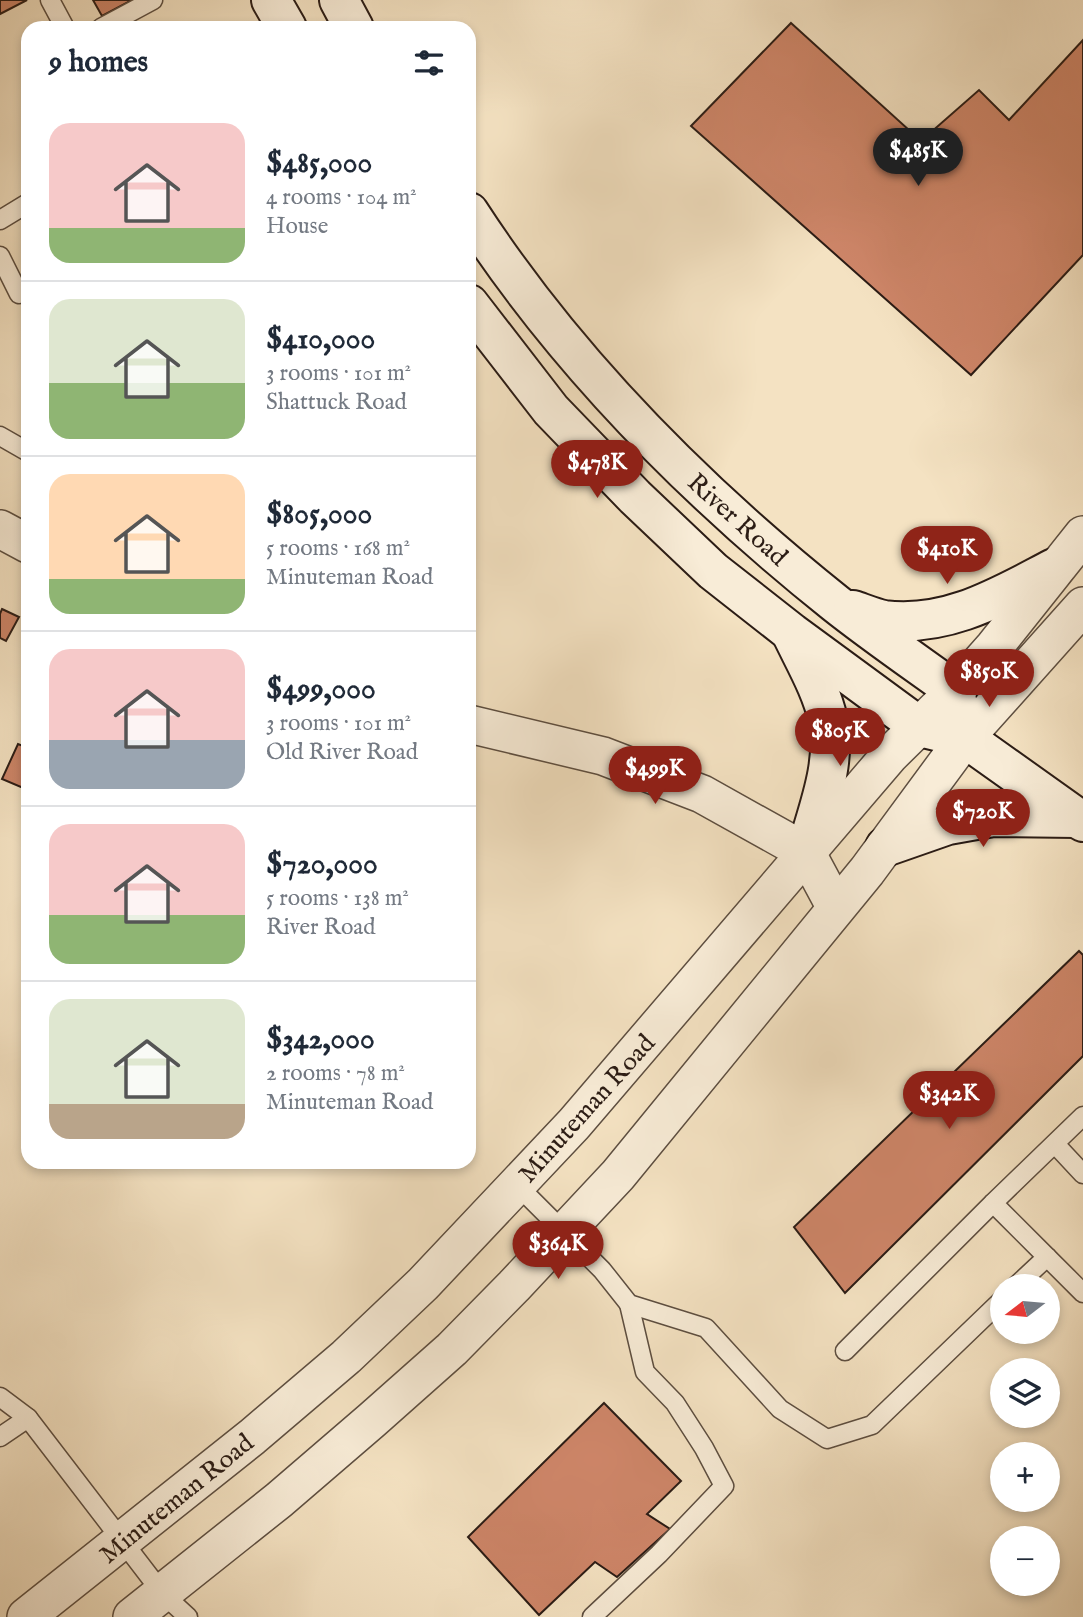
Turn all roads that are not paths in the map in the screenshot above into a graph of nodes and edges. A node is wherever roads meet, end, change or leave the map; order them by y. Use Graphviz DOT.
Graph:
graph roads {
  1 [pos="50,0"];
  2 [pos="153,0"];
  3 [pos="271,0"];
  4 [pos="339,0"];
  5 [pos="61,21"];
  6 [pos="114,21"];
  7 [pos="283,21"];
  8 [pos="350,21"];
  9 [pos="21,207"];
  10 [pos="0,220"];
  11 [pos="476,222"];
  12 [pos="0,256"];
  13 [pos="19,294"];
  14 [pos="476,313"];
  15 [pos="0,436"];
  16 [pos="21,448"];
  17 [pos="0,529"];
  18 [pos="1083,535"];
  19 [pos="21,540"];
  20 [pos="1055,568"];
  21 [pos="836,604"];
  22 [pos="1083,606"];
  23 [pos="792,634"];
  24 [pos="956,691"];
  25 [pos="476,726"];
  26 [pos="920,727"];
  27 [pos="965,738"];
  28 [pos="1080,820"];
  29 [pos="885,847"];
  30 [pos="806,852"];
  31 [pos="836,908"];
  32 [pos="1083,1116"];
  33 [pos="1055,1144"];
  34 [pos="1083,1174"];
  35 [pos="517,1185"];
  36 [pos="993,1203"];
  37 [pos="563,1233"];
  38 [pos="1047,1257"];
  39 [pos="1029,1274"];
  40 [pos="1083,1293"];
  41 [pos="629,1304"];
  42 [pos="990,1311"];
  43 [pos="845,1351"];
  44 [pos="0,1397"];
  45 [pos="28,1418"];
  46 [pos="0,1437"];
  47 [pos="122,1541"];
  48 [pos="176,1605"];
  49 [pos="26,1617"];
  50 [pos="132,1617"];
  51 [pos="592,1617"];
  1 -- 5 [label="lane"];
  2 -- 6 [label="lane"];
  3 -- 7 [label="main road"];
  4 -- 8 [label="main road"];
  9 -- 10 [label="lane"];
  11 -- 21 [label="main road, River Road"];
  12 -- 13 [label="lane"];
  14 -- 23 [label="main road, River Road"];
  15 -- 16 [label="lane"];
  17 -- 19 [label="street"];
  18 -- 20 [label="street, Minuteman Road"];
  20 -- 21 [label="main road"];
  20 -- 24 [label="street, Minuteman Road"];
  21 -- 24 [label="main road, River Road"];
  22 -- 27 [label="street"];
  23 -- 26 [label="main road, River Road"];
  23 -- 30 [label="main road"];
  24 -- 26 [label="street, Minuteman Road"];
  24 -- 27 [label="main road"];
  25 -- 30 [label="street"];
  26 -- 27 [label="main road, River Road"];
  26 -- 30 [label="street, Minuteman Road"];
  27 -- 28 [label="main road, River Road"];
  27 -- 29 [label="street"];
  28 -- 29 [label="main road"];
  29 -- 31 [label="street"];
  30 -- 31 [label="street"];
  30 -- 35 [label="street, Minuteman Road"];
  31 -- 37 [label="street"];
  32 -- 33 [label="lane"];
  33 -- 34 [label="lane"];
  33 -- 36 [label="lane"];
  35 -- 37 [label="lane"];
  35 -- 47 [label="street, Minuteman Road"];
  36 -- 38 [label="lane"];
  36 -- 43 [label="lane"];
  37 -- 41 [label="lane"];
  37 -- 48 [label="street"];
  38 -- 39 [label="lane"];
  38 -- 40 [label="lane"];
  41 -- 42 [label="lane"];
  41 -- 51 [label="lane"];
  44 -- 45 [label="lane"];
  45 -- 46 [label="lane"];
  45 -- 47 [label="lane"];
  47 -- 48 [label="lane"];
  47 -- 49 [label="street, Minuteman Road"];
  48 -- 50 [label="street"];
}
